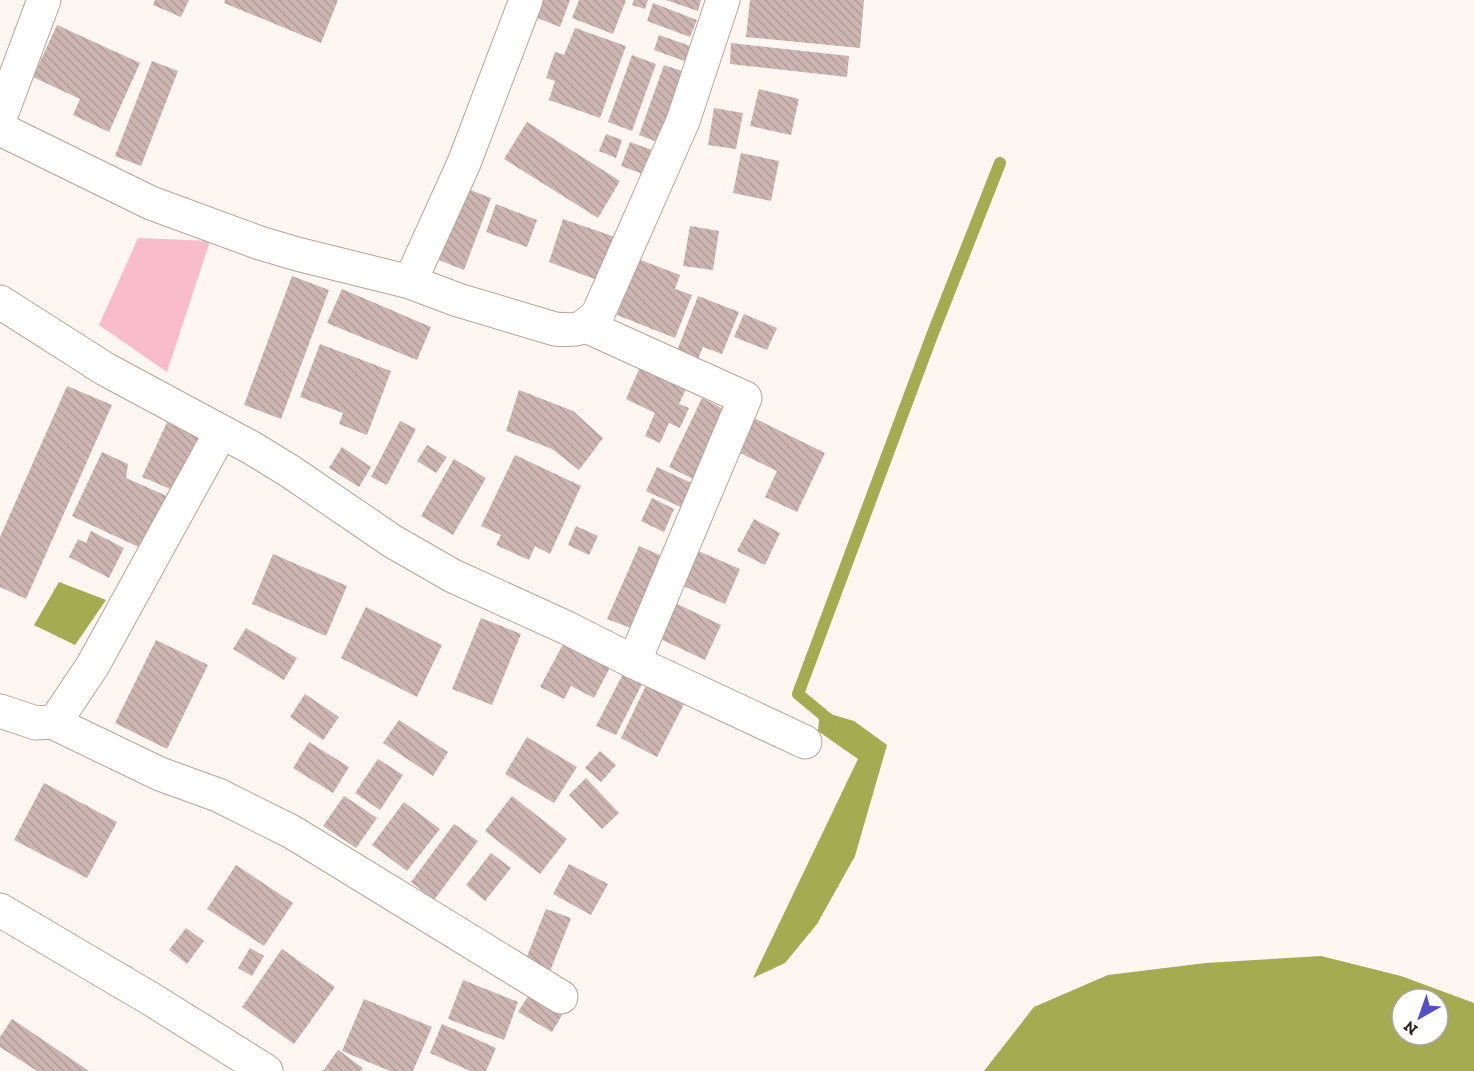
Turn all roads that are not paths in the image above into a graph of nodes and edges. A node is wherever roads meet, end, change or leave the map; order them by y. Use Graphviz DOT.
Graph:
graph roads {
  1 [pos="44,0"];
  2 [pos="526,0"];
  3 [pos="723,0"];
  4 [pos="0,118"];
  5 [pos="0,129"];
  6 [pos="410,282"];
  7 [pos="0,302"];
  8 [pos="586,326"];
  9 [pos="221,432"];
  10 [pos="634,662"];
  11 [pos="0,711"];
  12 [pos="52,722"];
  13 [pos="805,742"];
  14 [pos="0,910"];
  15 [pos="561,997"];
  16 [pos="266,1071"];
  1 -- 4 [label="street"];
  2 -- 6 [label="street"];
  3 -- 8 [label="street"];
  5 -- 6 [label="street"];
  6 -- 8 [label="street"];
  7 -- 9 [label="street"];
  8 -- 10 [label="street"];
  9 -- 10 [label="street"];
  9 -- 12 [label="street"];
  10 -- 13 [label="street"];
  11 -- 12 [label="street"];
  12 -- 15 [label="street"];
  14 -- 16 [label="street"];
}
